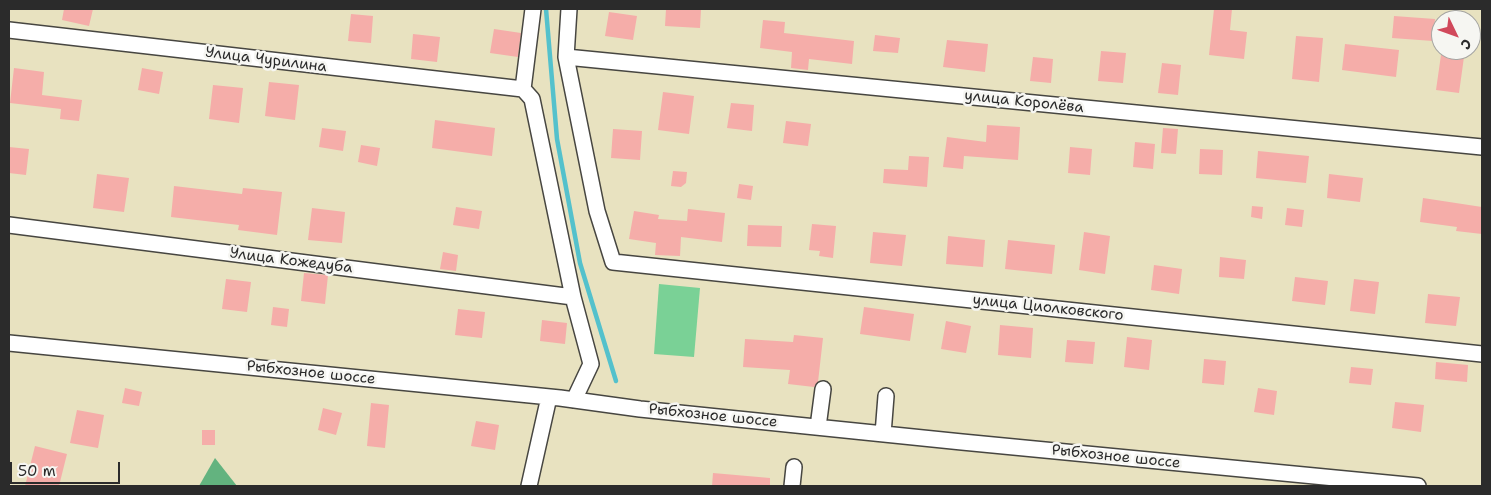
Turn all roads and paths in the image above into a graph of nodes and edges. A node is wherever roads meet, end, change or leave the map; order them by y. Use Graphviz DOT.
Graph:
graph roads {
  1 [pos="532,9"];
  2 [pos="569,9"];
  3 [pos="9,30"];
  4 [pos="566,57"];
  5 [pos="523,90"];
  6 [pos="1482,147"];
  7 [pos="9,225"];
  8 [pos="573,296"];
  9 [pos="9,343"];
  10 [pos="1482,354"];
  11 [pos="823,389"];
  12 [pos="886,396"];
  13 [pos="550,397"];
  14 [pos="574,400"];
  15 [pos="818,427"];
  16 [pos="883,434"];
  17 [pos="794,467"];
  18 [pos="1282,480"];
  19 [pos="529,486"];
  20 [pos="792,486"];
  21 [pos="1418,486"];
  1 -- 5 [label="street"];
  2 -- 4 [label="street"];
  3 -- 5 [label="street, Улица Чурилина"];
  4 -- 6 [label="street, улица Королёва"];
  4 -- 10 [label="street, улица Циолковского"];
  5 -- 8 [label="street"];
  7 -- 8 [label="street, Улица Кожедуба"];
  8 -- 14 [label="street"];
  9 -- 13 [label="street, Рыбхозное шоссе"];
  11 -- 15 [label="street"];
  12 -- 16 [label="street"];
  13 -- 14 [label="street, Рыбхозное шоссе"];
  13 -- 19 [label="street"];
  14 -- 15 [label="street, Рыбхозное шоссе"];
  15 -- 16 [label="street, Рыбхозное шоссе"];
  16 -- 18 [label="street, Рыбхозное шоссе"];
  17 -- 20 [label="street"];
  18 -- 21 [label="street, Рыбхозное шоссе"];
}
